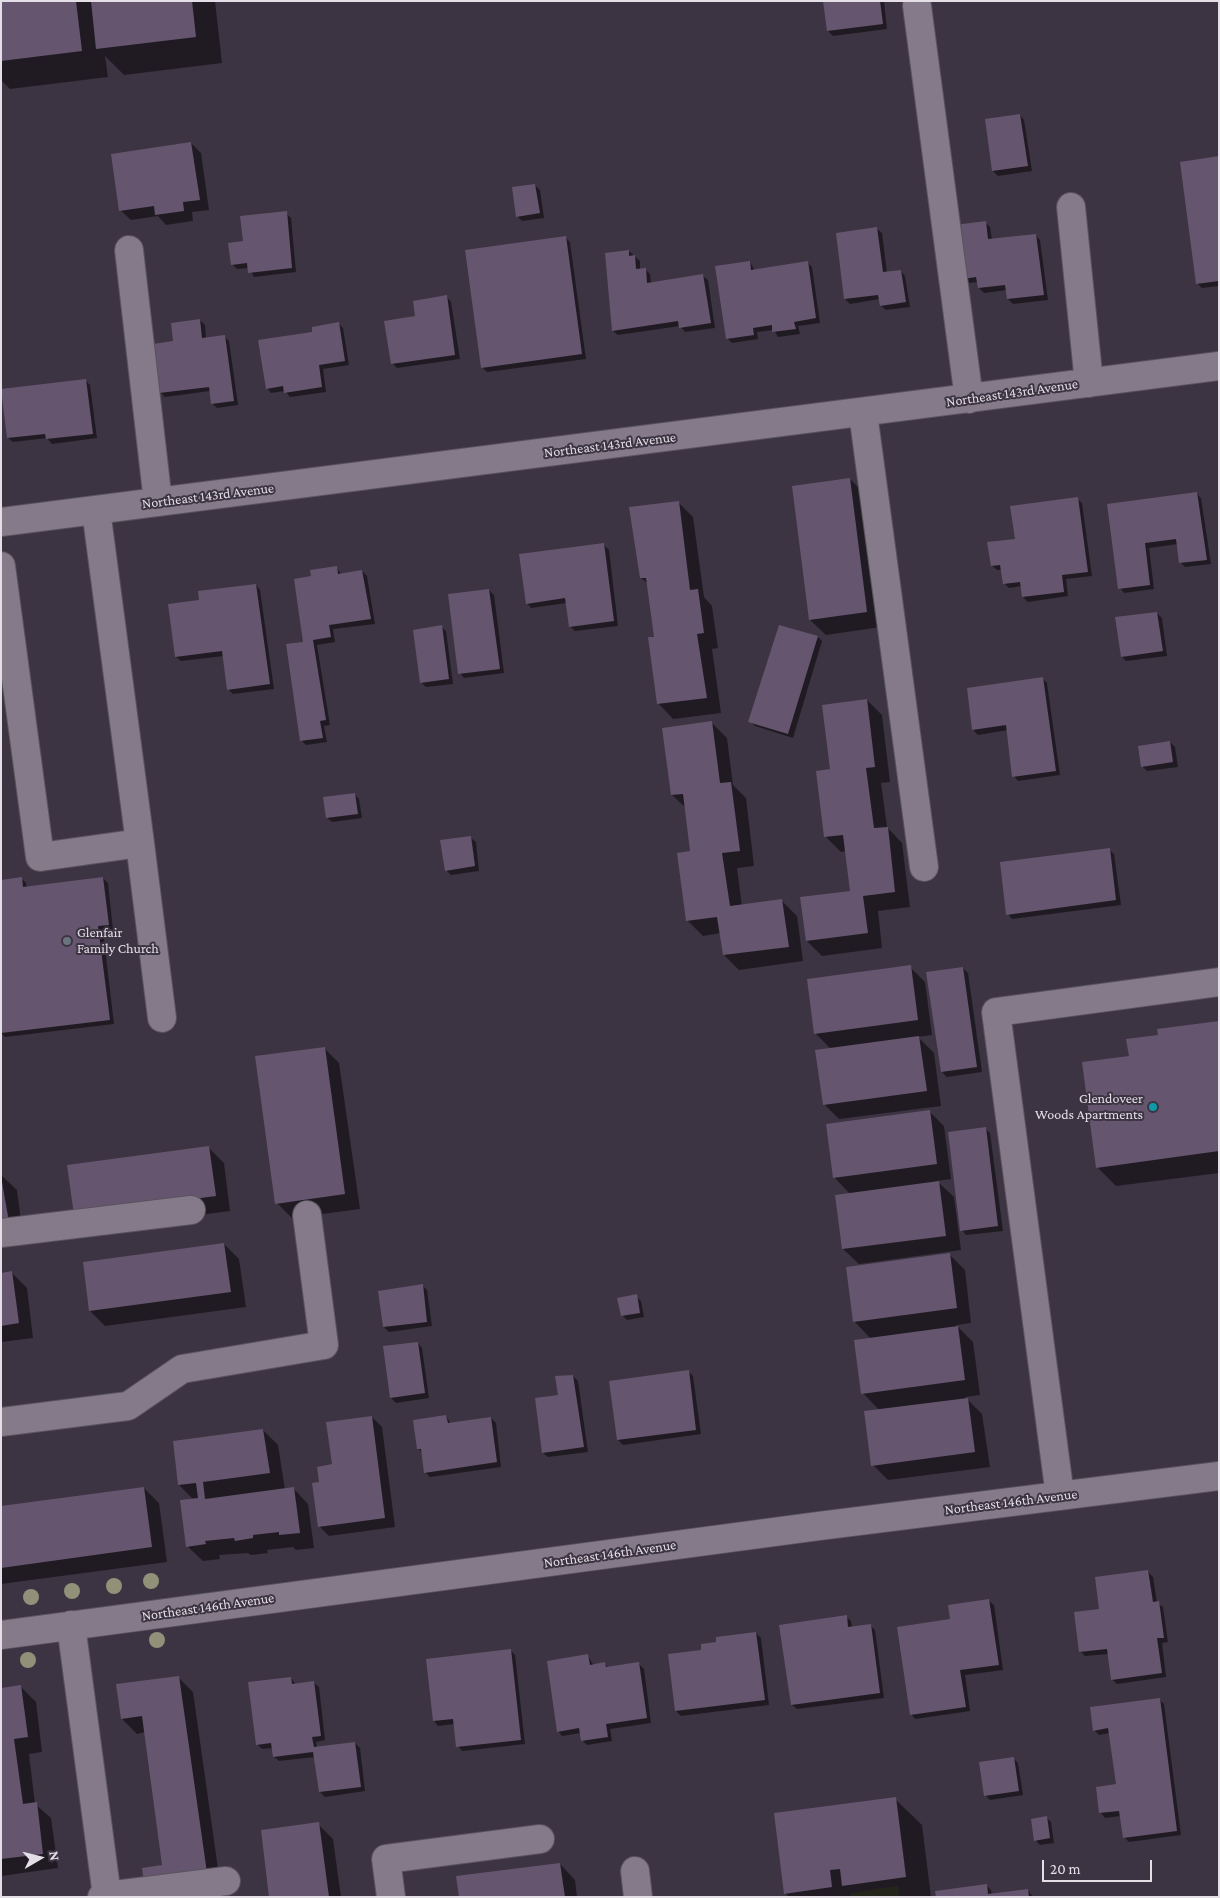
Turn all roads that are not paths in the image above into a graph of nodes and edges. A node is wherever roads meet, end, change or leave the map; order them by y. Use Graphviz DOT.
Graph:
graph roads {
  1 [pos="918,6"];
  2 [pos="1071,207"];
  3 [pos="129,250"];
  4 [pos="1219,366"];
  5 [pos="1089,383"];
  6 [pos="969,399"];
  7 [pos="863,413"];
  8 [pos="158,502"];
  9 [pos="96,510"];
  10 [pos="1,522"];
  11 [pos="1,566"];
  12 [pos="140,843"];
  13 [pos="924,867"];
  14 [pos="1219,982"];
  15 [pos="162,1018"];
  16 [pos="191,1210"];
  17 [pos="307,1215"];
  18 [pos="1,1233"];
  19 [pos="1,1422"];
  20 [pos="1219,1476"];
  21 [pos="1060,1496"];
  22 [pos="71,1625"];
  23 [pos="1,1634"];
  24 [pos="540,1839"];
  25 [pos="226,1881"];
  26 [pos="105,1896"];
  27 [pos="391,1897"];
  1 -- 6 [label="street"];
  2 -- 5 [label="street"];
  3 -- 8 [label="street"];
  4 -- 5 [label="street, Northeast 143rd Avenue"];
  5 -- 6 [label="street, Northeast 143rd Avenue"];
  6 -- 7 [label="street, Northeast 143rd Avenue"];
  7 -- 8 [label="street, Northeast 143rd Avenue"];
  7 -- 13 [label="street"];
  8 -- 9 [label="street, Northeast 143rd Avenue"];
  9 -- 10 [label="street, Northeast 143rd Avenue"];
  9 -- 12 [label="street"];
  11 -- 12 [label="street"];
  12 -- 15 [label="street"];
  14 -- 21 [label="street"];
  16 -- 18 [label="street"];
  17 -- 19 [label="street"];
  20 -- 21 [label="street, Northeast 146th Avenue"];
  21 -- 22 [label="street, Northeast 146th Avenue"];
  22 -- 23 [label="street, Northeast 146th Avenue"];
  22 -- 26 [label="street"];
  24 -- 27 [label="street"];
  25 -- 26 [label="street"];
}
